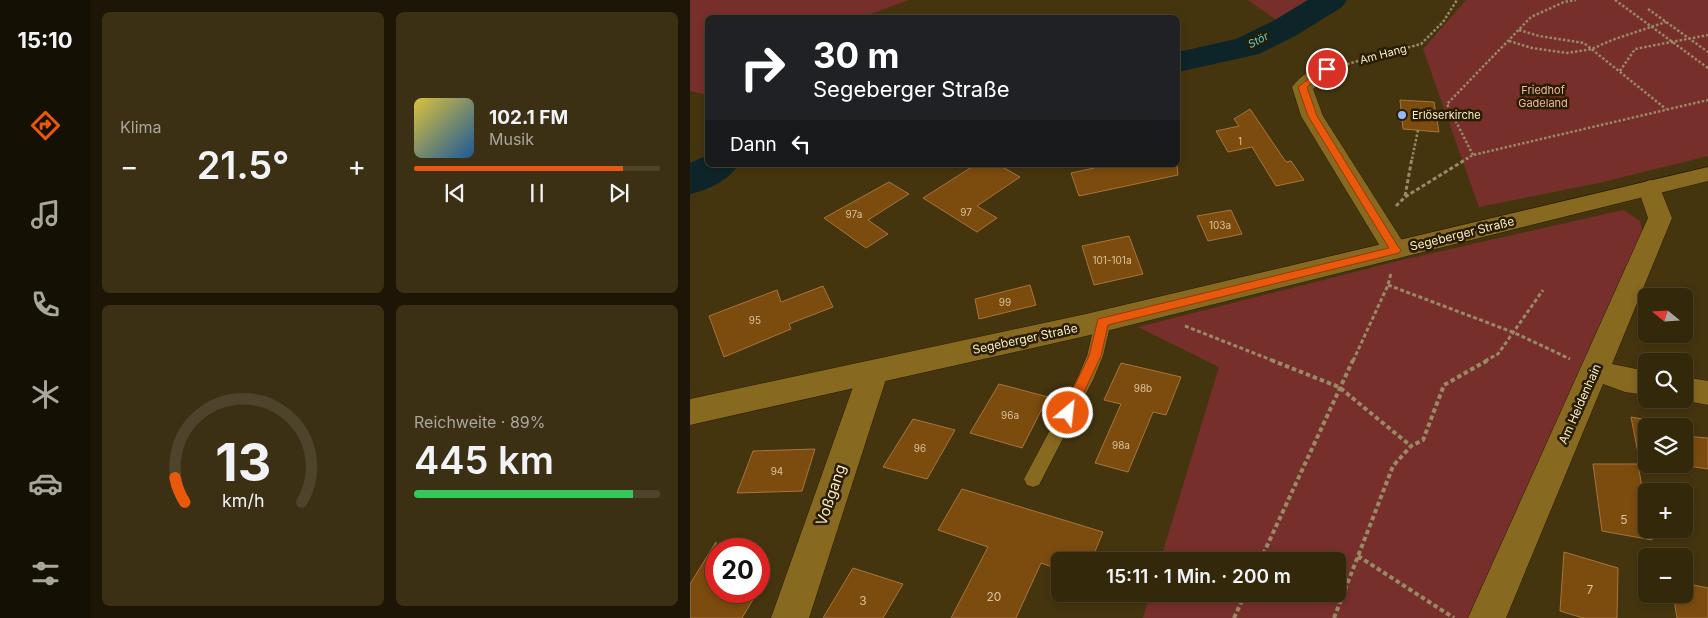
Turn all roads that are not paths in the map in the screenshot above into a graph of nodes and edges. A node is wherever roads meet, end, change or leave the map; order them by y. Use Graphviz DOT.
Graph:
graph roads {
  1 [pos="1327,69"];
  2 [pos="1708,174"];
  3 [pos="1650,188"];
  4 [pos="1396,250"];
  5 [pos="1102,322"];
  6 [pos="1595,370"];
  7 [pos="873,373"];
  8 [pos="1638,382"];
  9 [pos="1693,390"];
  10 [pos="1708,392"];
  11 [pos="690,412"];
  12 [pos="1033,479"];
  13 [pos="790,618"];
  14 [pos="1487,618"];
  1 -- 4 [label="street"];
  2 -- 3 [label="street, Segeberger Straße"];
  3 -- 4 [label="street, Segeberger Straße"];
  3 -- 6 [label="street, Am Heldenhain"];
  4 -- 5 [label="street, Segeberger Straße"];
  5 -- 7 [label="street, Segeberger Straße"];
  5 -- 12 [label="lane"];
  6 -- 8 [label="street"];
  6 -- 14 [label="street, Am Heldenhain"];
  7 -- 11 [label="street, Segeberger Straße"];
  7 -- 13 [label="street, Voßgang"];
  9 -- 10 [label="street"];
}
